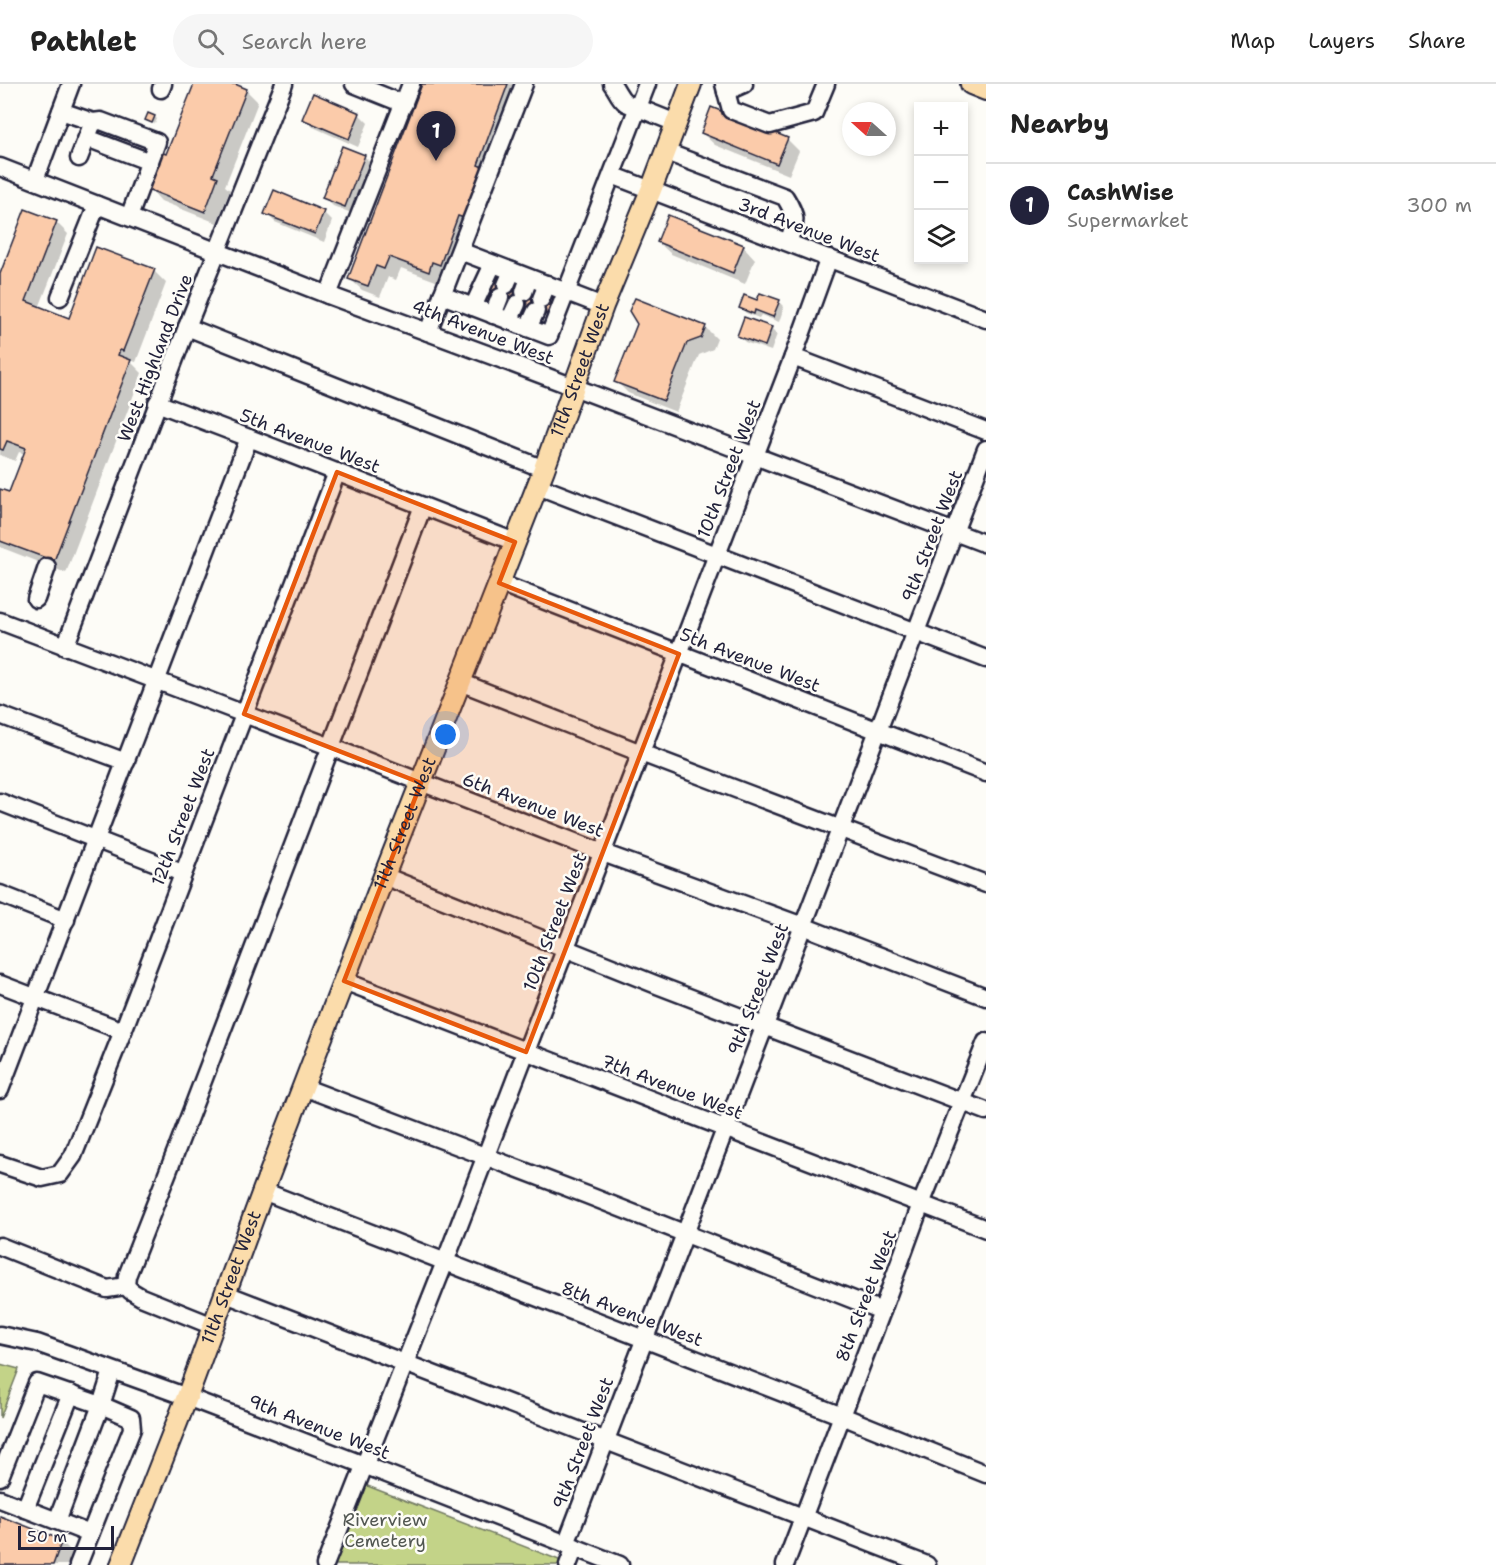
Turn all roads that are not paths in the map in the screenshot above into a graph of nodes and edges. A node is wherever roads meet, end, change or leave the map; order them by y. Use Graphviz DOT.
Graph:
graph roads {
  1 [pos="71,84"];
  2 [pos="284,84"];
  3 [pos="354,84"];
  4 [pos="411,84"];
  5 [pos="524,84"];
  6 [pos="612,84"];
  7 [pos="647,84"];
  8 [pos="691,84"];
  9 [pos="744,84"];
  10 [pos="826,84"];
  11 [pos="971,84"];
  12 [pos="725,88"];
  13 [pos="986,90"];
  14 [pos="404,104"];
  15 [pos="638,108"];
  16 [pos="61,111"];
  17 [pos="676,123"];
  18 [pos="86,139"];
  19 [pos="666,152"];
  20 [pos="150,162"];
  21 [pos="0,167"];
  22 [pos="612,175"];
  23 [pos="35,180"];
  24 [pos="651,190"];
  25 [pos="97,205"];
  26 [pos="129,217"];
  27 [pos="788,242"];
  28 [pos="460,251"];
  29 [pos="217,252"];
  30 [pos="829,258"];
  31 [pos="493,264"];
  32 [pos="506,284"];
  33 [pos="523,291"];
  34 [pos="567,292"];
  35 [pos="328,295"];
  36 [pos="442,295"];
  37 [pos="60,297"];
  38 [pos="541,298"];
  39 [pos="603,306"];
  40 [pos="474,307"];
  41 [pos="493,315"];
  42 [pos="986,319"];
  43 [pos="509,321"];
  44 [pos="187,327"];
  45 [pos="528,328"];
  46 [pos="428,332"];
  47 [pos="793,357"];
  48 [pos="574,387"];
  49 [pos="157,403"];
  50 [pos="986,432"];
  51 [pos="249,438"];
  52 [pos="986,449"];
  53 [pos="755,457"];
  54 [pos="337,472"];
  55 [pos="541,477"];
  56 [pos="423,506"];
  57 [pos="954,532"];
  58 [pos="515,542"];
  59 [pos="986,544"];
  60 [pos="717,555"];
  61 [pos="47,567"];
  62 [pos="499,583"];
  63 [pos="36,599"];
  64 [pos="0,621"];
  65 [pos="915,632"];
  66 [pos="65,647"];
  67 [pos="679,654"];
  68 [pos="986,659"];
  69 [pos="157,681"];
  70 [pos="460,682"];
  71 [pos="244,714"];
  72 [pos="0,715"];
  73 [pos="877,731"];
  74 [pos="331,747"];
  75 [pos="641,753"];
  76 [pos="126,762"];
  77 [pos="986,773"];
  78 [pos="422,783"];
  79 [pos="0,802"];
  80 [pos="840,829"];
  81 [pos="96,840"];
  82 [pos="603,853"];
  83 [pos="183,873"];
  84 [pos="384,876"];
  85 [pos="986,884"];
  86 [pos="0,894"];
  87 [pos="66,920"];
  88 [pos="803,926"];
  89 [pos="566,949"];
  90 [pos="344,981"];
  91 [pos="0,984"];
  92 [pos="36,997"];
  93 [pos="986,997"];
  94 [pos="765,1026"];
  95 [pos="123,1031"];
  96 [pos="986,1042"];
  97 [pos="526,1052"];
  98 [pos="2,1080"];
  99 [pos="303,1087"];
  100 [pos="962,1102"];
  101 [pos="986,1111"];
  102 [pos="725,1128"];
  103 [pos="486,1157"];
  104 [pos="0,1164"];
  105 [pos="264,1191"];
  106 [pos="921,1204"];
  107 [pos="986,1230"];
  108 [pos="685,1233"];
  109 [pos="0,1246"];
  110 [pos="445,1262"];
  111 [pos="126,1286"];
  112 [pos="226,1294"];
  113 [pos="882,1311"];
  114 [pos="213,1326"];
  115 [pos="0,1335"];
  116 [pos="643,1339"];
  117 [pos="405,1363"];
  118 [pos="112,1371"];
  119 [pos="71,1394"];
  120 [pos="187,1398"];
  121 [pos="100,1405"];
  122 [pos="842,1416"];
  123 [pos="605,1440"];
  124 [pos="364,1465"];
  125 [pos="986,1474"];
  126 [pos="0,1477"];
  127 [pos="0,1498"];
  128 [pos="25,1509"];
  129 [pos="803,1517"];
  130 [pos="57,1521"];
  131 [pos="90,1534"];
  132 [pos="570,1545"];
  133 [pos="78,1565"];
  134 [pos="121,1565"];
  135 [pos="325,1565"];
  136 [pos="568,1565"];
  137 [pos="620,1565"];
  138 [pos="784,1565"];
  139 [pos="927,1565"];
  1 -- 16 [label="street"];
  2 -- 29 [label="street, West Highland Drive"];
  3 -- 14 [label="street"];
  4 -- 14 [label="street"];
  5 -- 28 [label="street"];
  6 -- 15 [label="street"];
  7 -- 15 [label="street"];
  8 -- 17 [label="main road, 11th Street West"];
  9 -- 12 [label="street"];
  10 -- 12 [label="street"];
  11 -- 13 [label="main road"];
  14 -- 35 [label="street"];
  15 -- 17 [label="street"];
  15 -- 22 [label="street"];
  16 -- 18 [label="street"];
  16 -- 23 [label="street"];
  17 -- 19 [label="main road, 11th Street West"];
  18 -- 20 [label="street"];
  18 -- 20 [label="street"];
  19 -- 24 [label="main road, 11th Street West"];
  19 -- 27 [label="street"];
  20 -- 26 [label="street"];
  21 -- 23 [label="street, 4th Avenue West"];
  22 -- 24 [label="street, 3rd Avenue West"];
  22 -- 34 [label="street"];
  23 -- 25 [label="street, 4th Avenue West"];
  24 -- 27 [label="street, 3rd Avenue West"];
  24 -- 39 [label="main road, 11th Street West"];
  25 -- 26 [label="street, 4th Avenue West"];
  25 -- 37 [label="street"];
  26 -- 29 [label="street, 4th Avenue West"];
  27 -- 30 [label="street, 3rd Avenue West"];
  28 -- 31 [label="street"];
  28 -- 36 [label="street"];
  29 -- 35 [label="street, 4th Avenue West"];
  29 -- 44 [label="street, West Highland Drive"];
  30 -- 42 [label="street, 3rd Avenue West"];
  30 -- 47 [label="street, 10th Street West"];
  31 -- 32 [label="street"];
  31 -- 40 [label="street"];
  32 -- 33 [label="street"];
  32 -- 41 [label="street"];
  33 -- 38 [label="street"];
  33 -- 43 [label="street"];
  34 -- 38 [label="street"];
  34 -- 39 [label="street"];
  34 -- 45 [label="street"];
  35 -- 46 [label="street, 4th Avenue West"];
  36 -- 40 [label="street"];
  36 -- 46 [label="street"];
  38 -- 45 [label="street"];
  39 -- 48 [label="main road, 11th Street West"];
  40 -- 41 [label="street"];
  41 -- 43 [label="street"];
  43 -- 45 [label="street"];
  44 -- 49 [label="street, West Highland Drive"];
  44 -- 55 [label="street"];
  46 -- 48 [label="street, 4th Avenue West"];
  47 -- 50 [label="street"];
  47 -- 53 [label="street, 10th Street West"];
  48 -- 53 [label="street, 4th Avenue West"];
  48 -- 55 [label="main road, 11th Street West"];
  49 -- 51 [label="street, 5th Avenue West"];
  49 -- 66 [label="street, West Highland Drive"];
  51 -- 54 [label="street, 5th Avenue West"];
  51 -- 69 [label="street"];
  52 -- 57 [label="street, 9th Street West"];
  53 -- 57 [label="street, 4th Avenue West"];
  53 -- 60 [label="street, 10th Street West"];
  54 -- 56 [label="street, 5th Avenue West"];
  54 -- 71 [label="street, 12th Street West"];
  55 -- 58 [label="main road, 11th Street West"];
  55 -- 60 [label="street"];
  56 -- 58 [label="street, 5th Avenue West"];
  56 -- 74 [label="street"];
  57 -- 59 [label="street, 4th Avenue West"];
  57 -- 65 [label="street, 9th Street West"];
  58 -- 62 [label="main road, 11th Street West"];
  60 -- 65 [label="street"];
  60 -- 67 [label="street, 10th Street West"];
  61 -- 63 [label="street"];
  62 -- 67 [label="street, 5th Avenue West"];
  62 -- 70 [label="main road, 11th Street West"];
  64 -- 66 [label="street, 6th Avenue West"];
  65 -- 68 [label="street"];
  65 -- 73 [label="street, 9th Street West"];
  66 -- 69 [label="street, 6th Avenue West"];
  67 -- 73 [label="street, 5th Avenue West"];
  67 -- 75 [label="street, 10th Street West"];
  69 -- 71 [label="street, 6th Avenue West"];
  69 -- 76 [label="street"];
  70 -- 75 [label="street"];
  70 -- 78 [label="main road, 11th Street West"];
  71 -- 74 [label="street, 6th Avenue West"];
  71 -- 83 [label="street, 12th Street West"];
  72 -- 76 [label="street"];
  73 -- 77 [label="street, 5th Avenue West"];
  73 -- 80 [label="street, 9th Street West"];
  74 -- 78 [label="street, 6th Avenue West"];
  74 -- 111 [label="street"];
  75 -- 80 [label="street"];
  75 -- 82 [label="street, 10th Street West"];
  76 -- 81 [label="street"];
  78 -- 82 [label="street, 6th Avenue West"];
  78 -- 84 [label="main road, 11th Street West"];
  79 -- 81 [label="street"];
  80 -- 85 [label="street"];
  80 -- 88 [label="street, 9th Street West"];
  81 -- 83 [label="street"];
  81 -- 87 [label="street"];
  82 -- 88 [label="street, 6th Avenue West"];
  82 -- 89 [label="street, 10th Street West"];
  83 -- 95 [label="street, 12th Street West"];
  84 -- 89 [label="street"];
  84 -- 90 [label="main road, 11th Street West"];
  86 -- 87 [label="street"];
  87 -- 92 [label="street"];
  88 -- 93 [label="street, 6th Avenue West"];
  88 -- 94 [label="street, 9th Street West"];
  89 -- 94 [label="street"];
  89 -- 97 [label="street, 10th Street West"];
  90 -- 97 [label="street, 7th Avenue West"];
  90 -- 99 [label="main road, 11th Street West"];
  91 -- 92 [label="street"];
  92 -- 95 [label="street"];
  92 -- 98 [label="street"];
  94 -- 100 [label="street"];
  94 -- 102 [label="street, 9th Street West"];
  95 -- 104 [label="street, 12th Street West"];
  96 -- 100 [label="street, 8th Street West"];
  97 -- 102 [label="street, 7th Avenue West"];
  97 -- 103 [label="street, 10th Street West"];
  99 -- 103 [label="street"];
  99 -- 105 [label="main road, 11th Street West"];
  100 -- 101 [label="street"];
  100 -- 106 [label="street, 8th Street West"];
  102 -- 106 [label="street, 7th Avenue West"];
  102 -- 108 [label="street, 9th Street West"];
  103 -- 108 [label="street"];
  103 -- 110 [label="street, 10th Street West"];
  105 -- 110 [label="street, 8th Avenue West"];
  105 -- 112 [label="main road, 11th Street West"];
  106 -- 107 [label="street, 7th Avenue West"];
  106 -- 113 [label="street, 8th Street West"];
  108 -- 113 [label="street"];
  108 -- 116 [label="street, 9th Street West"];
  109 -- 111 [label="street"];
  110 -- 116 [label="street, 8th Avenue West"];
  110 -- 117 [label="street, 10th Street West"];
  111 -- 114 [label="street"];
  112 -- 114 [label="main road, 11th Street West"];
  112 -- 117 [label="street"];
  113 -- 122 [label="street, 8th Street West"];
  114 -- 120 [label="main road, 11th Street West"];
  115 -- 118 [label="street, 9th Avenue West"];
  116 -- 122 [label="street, 8th Avenue West"];
  116 -- 123 [label="street, 9th Street West"];
  117 -- 123 [label="street"];
  117 -- 124 [label="street, 10th Street West"];
  118 -- 120 [label="street, 9th Avenue West"];
  118 -- 121 [label="street"];
  119 -- 121 [label="street"];
  119 -- 126 [label="street"];
  119 -- 128 [label="street"];
  120 -- 124 [label="street, 9th Avenue West"];
  120 -- 134 [label="main road, 11th Street West"];
  121 -- 130 [label="street"];
  121 -- 131 [label="street"];
  122 -- 125 [label="street, 8th Avenue West"];
  122 -- 129 [label="street, 8th Street West"];
  123 -- 129 [label="street"];
  123 -- 132 [label="street, 9th Street West"];
  124 -- 132 [label="street, 9th Avenue West"];
  124 -- 135 [label="street, 10th Street West"];
  127 -- 128 [label="street"];
  128 -- 130 [label="street"];
  129 -- 138 [label="street, 8th Street West"];
  129 -- 139 [label="street"];
  130 -- 131 [label="street"];
  131 -- 133 [label="street"];
  132 -- 136 [label="street, 9th Street West"];
  132 -- 137 [label="street, 9th Avenue West"];
}
